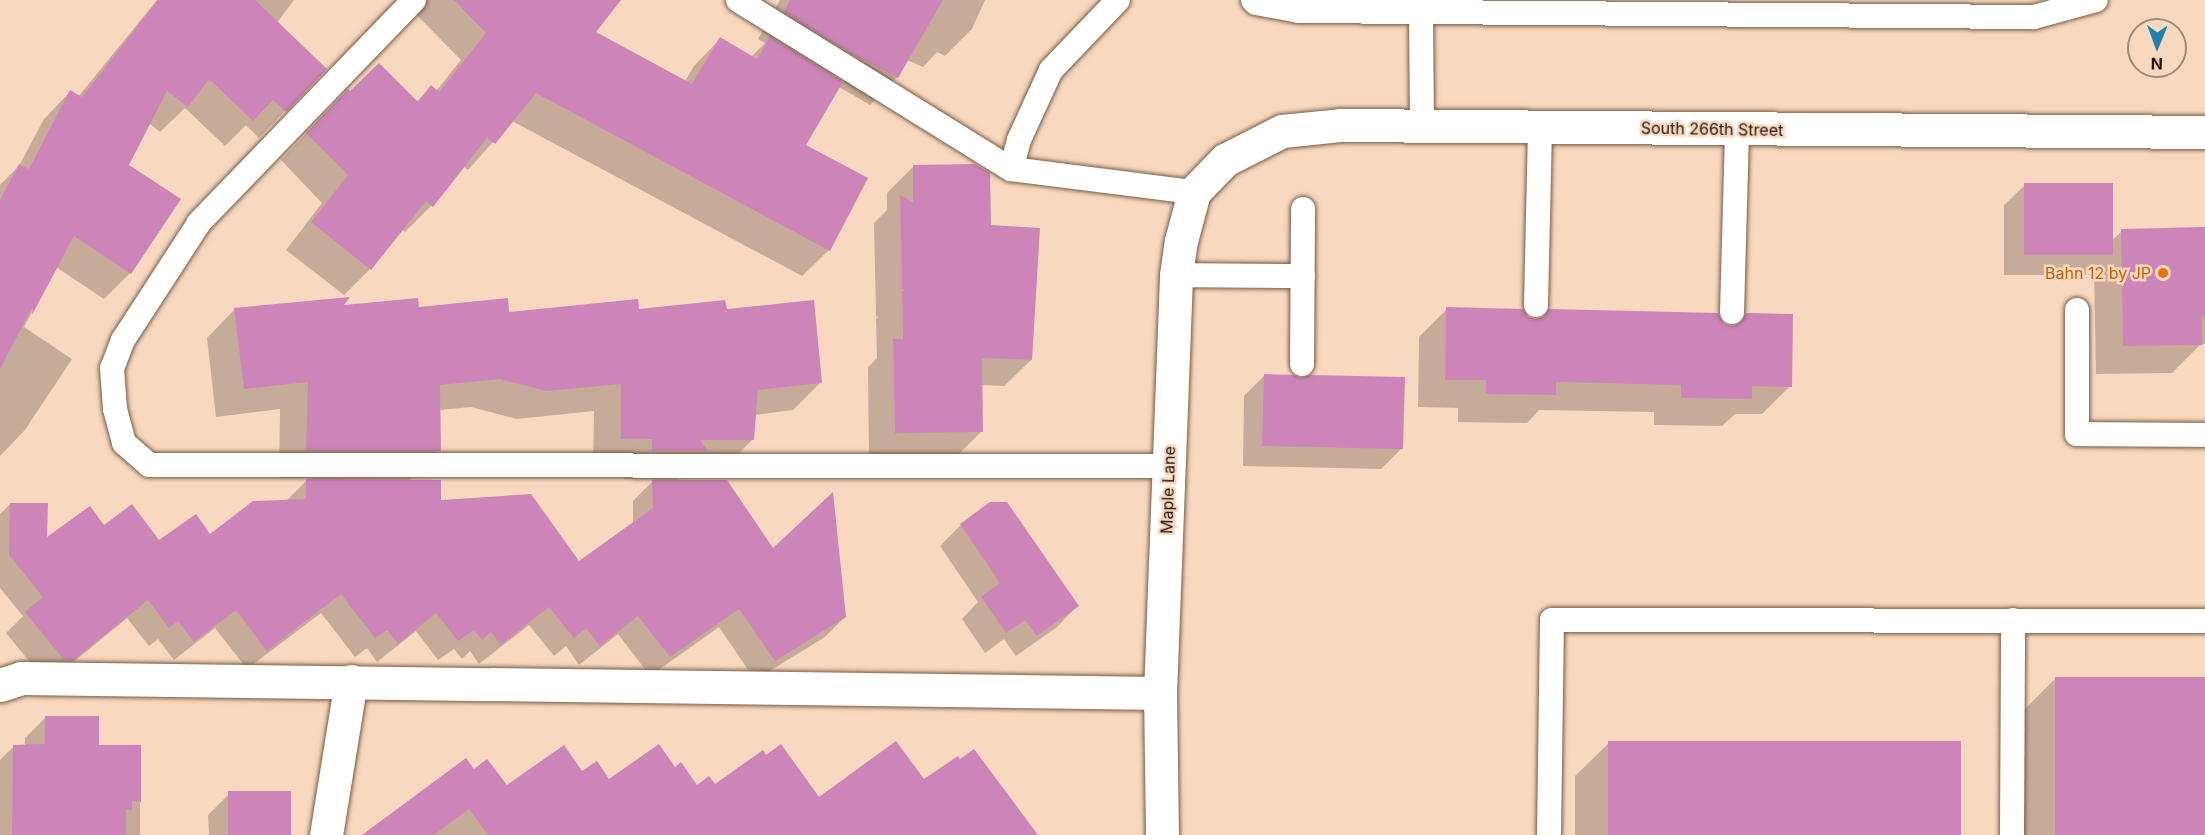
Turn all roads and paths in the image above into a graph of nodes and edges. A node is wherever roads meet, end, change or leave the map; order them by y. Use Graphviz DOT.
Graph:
graph roads {
  1 [pos="414,0"];
  2 [pos="738,0"];
  3 [pos="1119,0"];
  4 [pos="1253,0"];
  5 [pos="2096,0"];
  6 [pos="1421,12"];
  7 [pos="1422,126"];
  8 [pos="1540,127"];
  9 [pos="1737,130"];
  10 [pos="2205,132"];
  11 [pos="1225,160"];
  12 [pos="1011,169"];
  13 [pos="1194,192"];
  14 [pos="1303,209"];
  15 [pos="1176,274"];
  16 [pos="1303,276"];
  17 [pos="1536,305"];
  18 [pos="2077,310"];
  19 [pos="1732,312"];
  20 [pos="1302,364"];
  21 [pos="2205,435"];
  22 [pos="1169,466"];
  23 [pos="2013,620"];
  24 [pos="2205,621"];
  25 [pos="351,681"];
  26 [pos="0,686"];
  27 [pos="1160,693"];
  28 [pos="326,835"];
  29 [pos="1162,835"];
  30 [pos="1549,835"];
  31 [pos="2012,835"];
  1 -- 22 [label="lane"];
  2 -- 12 [label="lane"];
  3 -- 12 [label="lane"];
  4 -- 6 [label="lane"];
  5 -- 6 [label="lane"];
  6 -- 7 [label="lane"];
  7 -- 8 [label="street, South 266th Street"];
  7 -- 11 [label="street, South 266th Street"];
  8 -- 9 [label="street, South 266th Street"];
  8 -- 17 [label="lane"];
  9 -- 10 [label="street, South 266th Street"];
  9 -- 19 [label="lane"];
  11 -- 13 [label="street, Maple Lane"];
  12 -- 13 [label="lane"];
  13 -- 15 [label="street, Maple Lane"];
  14 -- 16 [label="lane"];
  15 -- 16 [label="lane"];
  15 -- 22 [label="street, Maple Lane"];
  16 -- 20 [label="lane"];
  18 -- 21 [label="lane"];
  22 -- 27 [label="street, Maple Lane"];
  23 -- 24 [label="lane"];
  23 -- 30 [label="lane"];
  23 -- 31 [label="lane"];
  25 -- 26 [label="street"];
  25 -- 27 [label="street"];
  25 -- 28 [label="street"];
  27 -- 29 [label="street, Maple Lane"];
}
